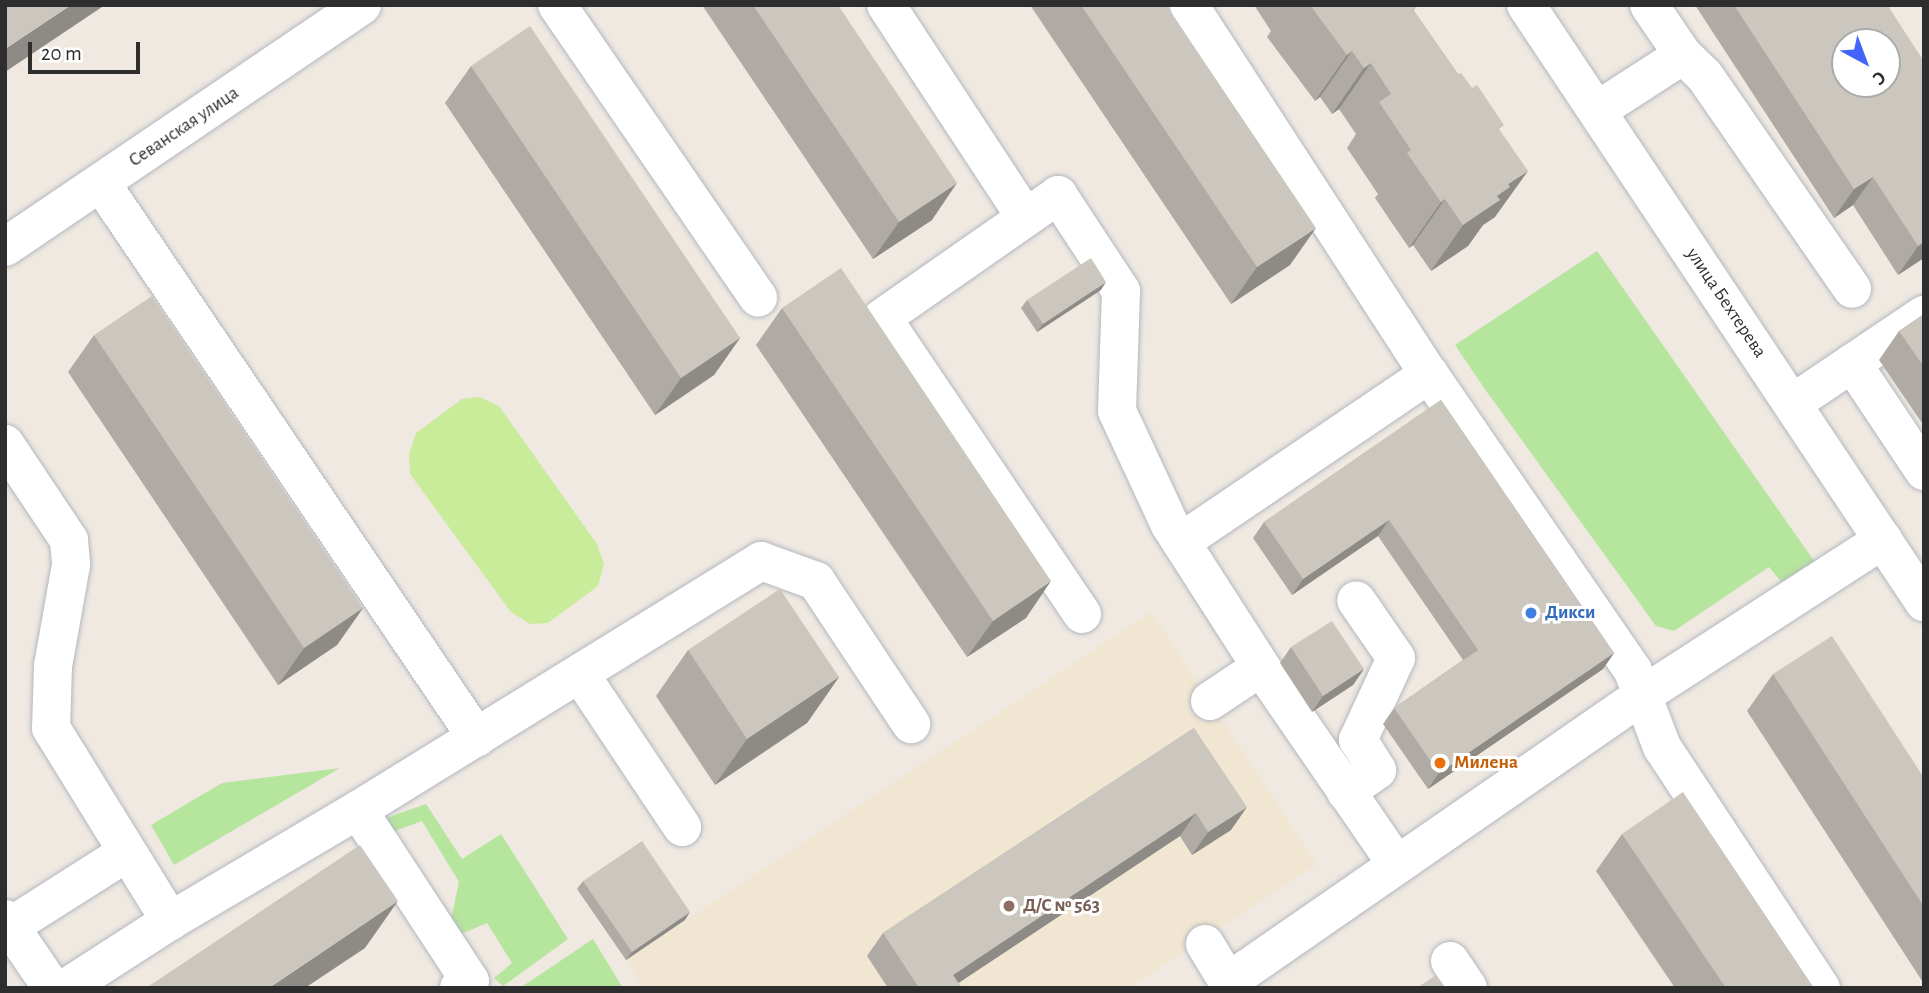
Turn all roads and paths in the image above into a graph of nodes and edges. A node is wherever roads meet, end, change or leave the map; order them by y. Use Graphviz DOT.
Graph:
graph roads {
  1 [pos="362,5"];
  2 [pos="557,5"];
  3 [pos="886,5"];
  4 [pos="1189,5"];
  5 [pos="1526,5"];
  6 [pos="1649,5"];
  7 [pos="1683,55"];
  8 [pos="1598,110"];
  9 [pos="101,183"];
  10 [pos="1025,217"];
  11 [pos="5,247"];
  12 [pos="1852,289"];
  13 [pos="758,298"];
  14 [pos="1924,315"];
  15 [pos="1852,363"];
  16 [pos="1429,374"];
  17 [pos="1793,403"];
  18 [pos="5,444"];
  19 [pos="1924,471"];
  20 [pos="1883,540"];
  21 [pos="1181,542"];
  22 [pos="1919,584"];
  23 [pos="1356,600"];
  24 [pos="1082,614"];
  25 [pos="1261,667"];
  26 [pos="580,674"];
  27 [pos="1643,695"];
  28 [pos="1210,701"];
  29 [pos="911,724"];
  30 [pos="477,738"];
  31 [pos="1346,792"];
  32 [pos="358,810"];
  33 [pos="682,827"];
  34 [pos="126,853"];
  35 [pos="1397,865"];
  36 [pos="170,920"];
  37 [pos="8,923"];
  38 [pos="1205,944"];
  39 [pos="470,985"];
  40 [pos="52,988"];
  41 [pos="66,988"];
  42 [pos="1821,988"];
  1 -- 9 [label="street, Севанская улица"];
  2 -- 13 [label="street"];
  3 -- 10 [label="street"];
  4 -- 16 [label="street"];
  5 -- 8 [label="street, улица Бехтерева"];
  6 -- 7 [label="street"];
  7 -- 8 [label="street"];
  7 -- 12 [label="street"];
  8 -- 17 [label="street, улица Бехтерева"];
  9 -- 11 [label="street, Севанская улица"];
  9 -- 30 [label="street"];
  10 -- 21 [label="street"];
  10 -- 24 [label="street"];
  14 -- 15 [label="street"];
  15 -- 17 [label="street"];
  15 -- 19 [label="street"];
  16 -- 21 [label="street"];
  16 -- 27 [label="street"];
  17 -- 20 [label="street, улица Бехтерева"];
  18 -- 34 [label="street"];
  20 -- 22 [label="street, улица Бехтерева"];
  20 -- 27 [label="street"];
  21 -- 25 [label="street"];
  23 -- 31 [label="street"];
  25 -- 28 [label="street"];
  25 -- 31 [label="street"];
  26 -- 29 [label="street"];
  26 -- 30 [label="street"];
  26 -- 33 [label="street"];
  27 -- 35 [label="street"];
  27 -- 42 [label="street"];
  30 -- 32 [label="street"];
  31 -- 35 [label="street"];
  32 -- 36 [label="street"];
  32 -- 39 [label="street"];
  34 -- 36 [label="street"];
  34 -- 37 [label="street"];
  35 -- 38 [label="street"];
  36 -- 41 [label="street"];
  37 -- 40 [label="street"];
}
